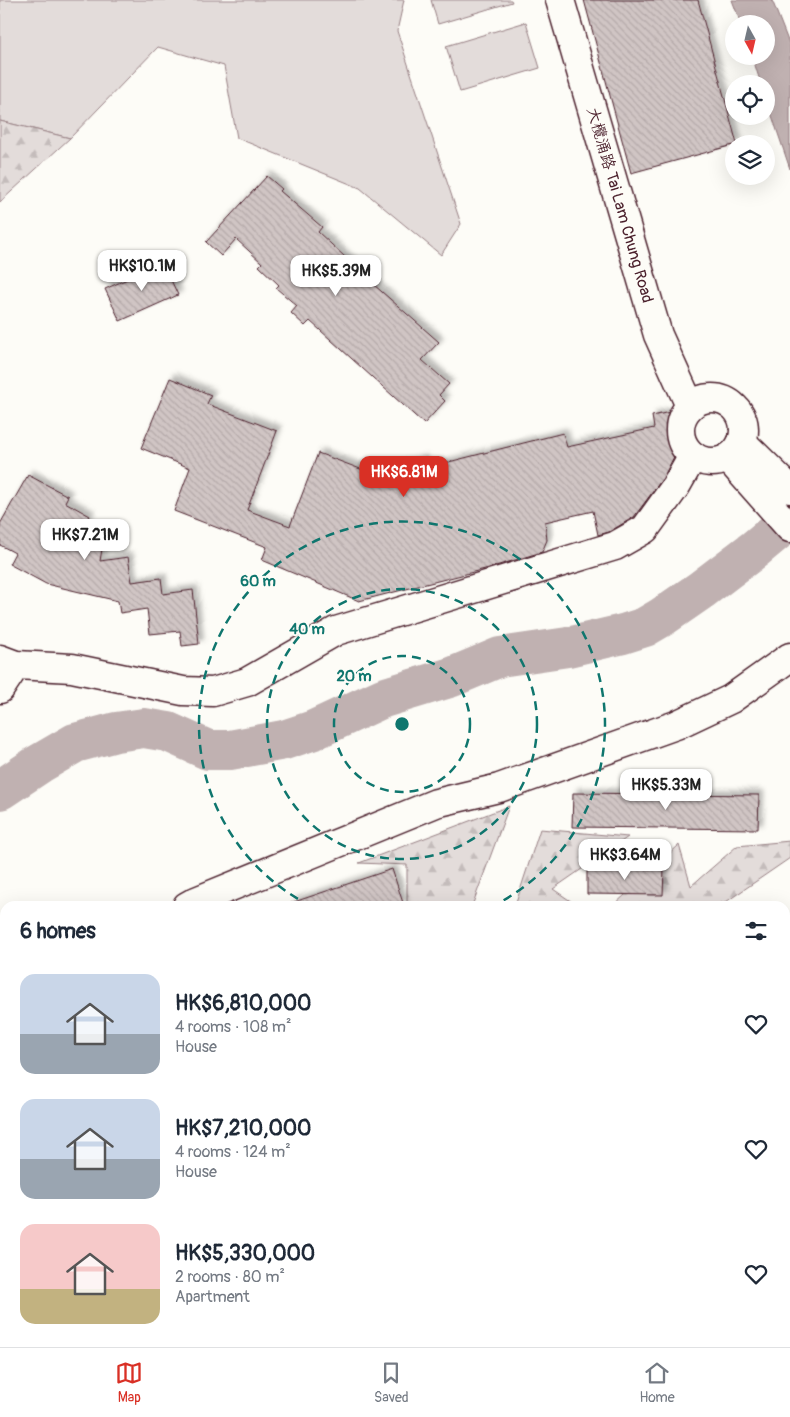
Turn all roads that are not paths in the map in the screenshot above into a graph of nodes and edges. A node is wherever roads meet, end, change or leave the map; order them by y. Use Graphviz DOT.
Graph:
graph roads {
  1 [pos="560,0"];
  2 [pos="690,406"];
  3 [pos="693,456"];
  4 [pos="745,461"];
  5 [pos="790,489"];
  6 [pos="790,528"];
  7 [pos="790,657"];
  8 [pos="8,662"];
  9 [pos="0,689"];
  10 [pos="196,901"];
  1 -- 2 [label="lane, 大欖涌路 Tai Lam Chung Road"];
  2 -- 3 [label="lane"];
  2 -- 4 [label="lane"];
  3 -- 4 [label="lane"];
  3 -- 8 [label="lane"];
  4 -- 5 [label="lane"];
  4 -- 6 [label="lane"];
  7 -- 10 [label="lane"];
  8 -- 9 [label="lane"];
}
